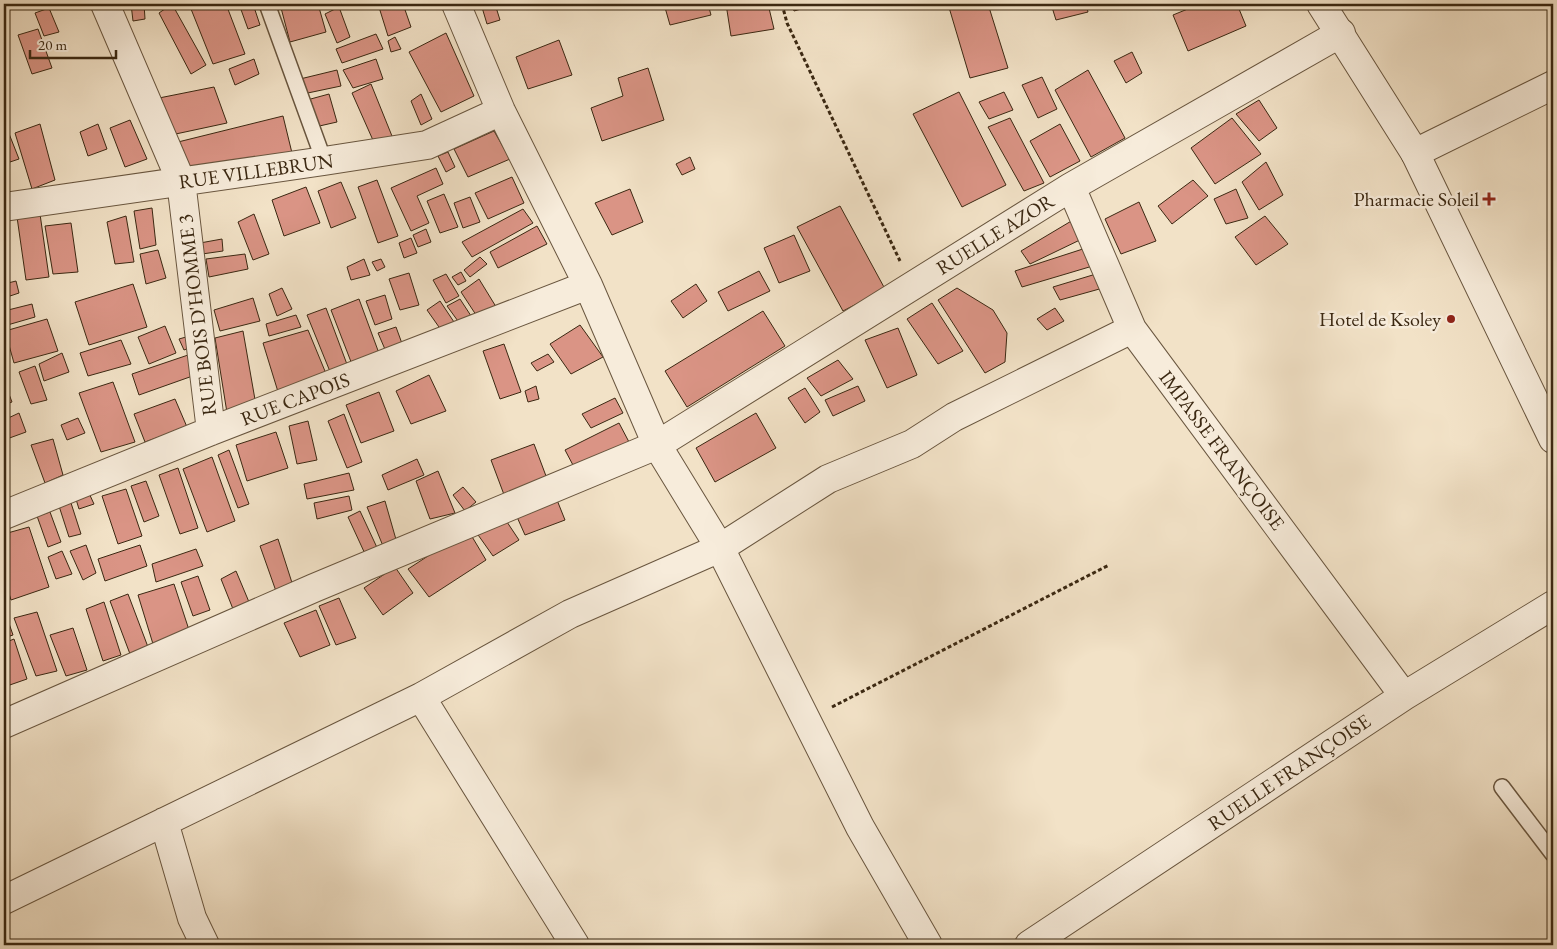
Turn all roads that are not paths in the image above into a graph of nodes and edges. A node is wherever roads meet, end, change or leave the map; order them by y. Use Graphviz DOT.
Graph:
graph roads {
  1 [pos="105,4"];
  2 [pos="267,4"];
  3 [pos="456,4"];
  4 [pos="1321,4"];
  5 [pos="1341,33"];
  6 [pos="1553,85"];
  7 [pos="501,111"];
  8 [pos="1415,153"];
  9 [pos="324,161"];
  10 [pos="181,181"];
  11 [pos="1070,187"];
  12 [pos="4,207"];
  13 [pos="588,285"];
  14 [pos="1132,329"];
  15 [pos="211,431"];
  16 [pos="1553,439"];
  17 [pos="656,446"];
  18 [pos="4,515"];
  19 [pos="720,548"];
  20 [pos="1553,605"];
  21 [pos="1404,696"];
  22 [pos="421,697"];
  23 [pos="4,724"];
  24 [pos="1502,787"];
  25 [pos="164,822"];
  26 [pos="1553,854"];
  27 [pos="4,900"];
  28 [pos="205,945"];
  29 [pos="575,945"];
  30 [pos="928,945"];
  31 [pos="1029,945"];
  1 -- 10 [label="street, RUE BOIS D'HOMME 3"];
  2 -- 9 [label="lane"];
  3 -- 7 [label="street"];
  4 -- 5 [label="street"];
  5 -- 8 [label="street"];
  5 -- 11 [label="street, RUELLE AZOR"];
  6 -- 8 [label="street"];
  7 -- 9 [label="street, RUE VILLEBRUN"];
  7 -- 13 [label="street"];
  8 -- 16 [label="street"];
  9 -- 10 [label="street, RUE VILLEBRUN"];
  10 -- 12 [label="street, RUE VILLEBRUN"];
  10 -- 15 [label="street, RUE BOIS D'HOMME 3"];
  11 -- 14 [label="street, IMPASSE FRANÇOISE"];
  11 -- 17 [label="street, RUELLE AZOR"];
  13 -- 15 [label="street, RUE CAPOIS"];
  13 -- 17 [label="street"];
  14 -- 19 [label="street"];
  14 -- 21 [label="street, IMPASSE FRANÇOISE"];
  15 -- 18 [label="street, RUE CAPOIS"];
  17 -- 19 [label="street"];
  17 -- 23 [label="street, RUELLE AZOR"];
  19 -- 22 [label="street"];
  19 -- 30 [label="street"];
  20 -- 21 [label="street, RUELLE FRANÇOISE"];
  21 -- 31 [label="street, RUELLE FRANÇOISE"];
  22 -- 25 [label="street"];
  22 -- 29 [label="street"];
  24 -- 26 [label="lane"];
  25 -- 27 [label="street"];
  25 -- 28 [label="street"];
}
